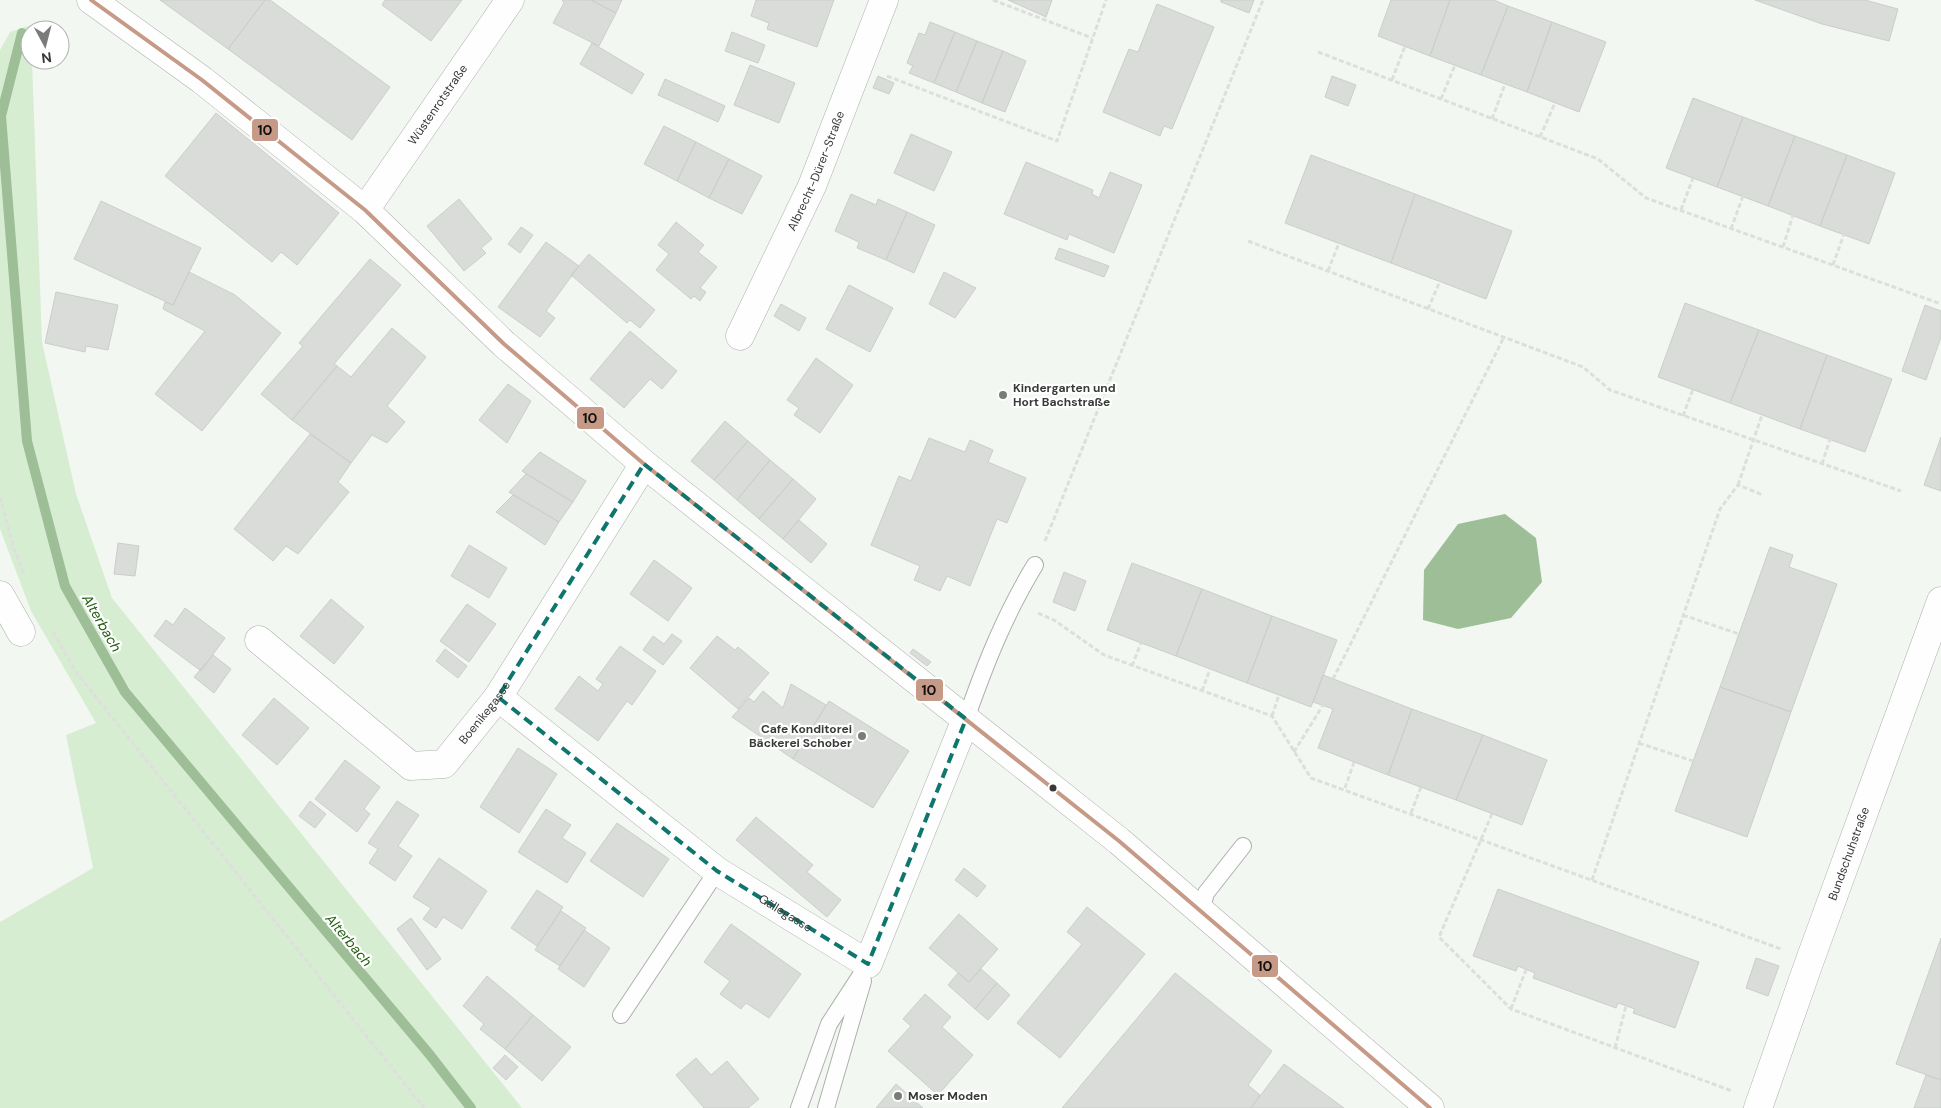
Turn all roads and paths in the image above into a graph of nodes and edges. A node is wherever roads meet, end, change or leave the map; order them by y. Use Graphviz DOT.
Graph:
graph roads {
  1 [pos="91,0"];
  2 [pos="510,0"];
  3 [pos="884,0"];
  4 [pos="993,0"];
  5 [pos="1106,0"];
  6 [pos="1263,0"];
  7 [pos="1092,38"];
  8 [pos="1405,46"];
  9 [pos="1318,52"];
  10 [pos="859,65"];
  11 [pos="1455,65"];
  12 [pos="1392,80"];
  13 [pos="1505,84"];
  14 [pos="1441,99"];
  15 [pos="1555,102"];
  16 [pos="1492,120"];
  17 [pos="1540,137"];
  18 [pos="1693,178"];
  19 [pos="1743,196"];
  20 [pos="365,210"];
  21 [pos="1681,210"];
  22 [pos="1793,216"];
  23 [pos="1731,229"];
  24 [pos="1844,234"];
  25 [pos="1248,241"];
  26 [pos="1339,243"];
  27 [pos="1783,247"];
  28 [pos="1833,265"];
  29 [pos="1328,271"];
  30 [pos="1440,281"];
  31 [pos="1941,304"];
  32 [pos="1428,309"];
  33 [pos="740,336"];
  34 [pos="1504,337"];
  35 [pos="1693,389"];
  36 [pos="1762,415"];
  37 [pos="1683,416"];
  38 [pos="1830,439"];
  39 [pos="1752,440"];
  40 [pos="644,464"];
  41 [pos="1822,464"];
  42 [pos="1738,485"];
  43 [pos="1901,491"];
  44 [pos="1763,495"];
  45 [pos="0,497"];
  46 [pos="1035,565"];
  47 [pos="25,575"];
  48 [pos="0,595"];
  49 [pos="1941,601"];
  50 [pos="1012,602"];
  51 [pos="1683,615"];
  52 [pos="49,626"];
  53 [pos="21,632"];
  54 [pos="1738,634"];
  55 [pos="259,640"];
  56 [pos="1141,643"];
  57 [pos="1132,666"];
  58 [pos="1210,669"];
  59 [pos="1333,678"];
  60 [pos="1202,691"];
  61 [pos="1279,695"];
  62 [pos="498,697"];
  63 [pos="1323,705"];
  64 [pos="1272,716"];
  65 [pos="966,719"];
  66 [pos="1639,742"];
  67 [pos="1294,752"];
  68 [pos="1693,761"];
  69 [pos="1354,762"];
  70 [pos="1420,787"];
  71 [pos="1344,788"];
  72 [pos="1411,813"];
  73 [pos="1492,814"];
  74 [pos="1482,838"];
  75 [pos="1243,846"];
  76 [pos="717,871"];
  77 [pos="1592,880"];
  78 [pos="1201,910"];
  79 [pos="1810,960"];
  80 [pos="868,964"];
  81 [pos="1526,970"];
  82 [pos="1626,1006"];
  83 [pos="1511,1010"];
  84 [pos="621,1015"];
  85 [pos="1615,1048"];
  86 [pos="1760,1105"];
  87 [pos="424,1108"];
  88 [pos="799,1108"];
  89 [pos="826,1108"];
  90 [pos="1430,1108"];
  1 -- 20 [label="street"];
  2 -- 20 [label="street, Wüstenrotstraße"];
  3 -- 10 [label="street, Albrecht-Dürer-Straße"];
  4 -- 7 [label="path"];
  5 -- 7 [label="path"];
  6 -- 46 [label="path"];
  7 -- 10 [label="path"];
  8 -- 12 [label="path"];
  9 -- 12 [label="path"];
  10 -- 33 [label="street, Albrecht-Dürer-Straße"];
  11 -- 14 [label="path"];
  12 -- 14 [label="path"];
  13 -- 16 [label="path"];
  14 -- 16 [label="path"];
  15 -- 17 [label="path"];
  16 -- 17 [label="path"];
  17 -- 21 [label="path"];
  18 -- 21 [label="path"];
  19 -- 23 [label="path"];
  20 -- 40 [label="street"];
  21 -- 23 [label="path"];
  22 -- 27 [label="path"];
  23 -- 27 [label="path"];
  24 -- 28 [label="path"];
  25 -- 29 [label="path"];
  26 -- 29 [label="path"];
  27 -- 28 [label="path"];
  28 -- 31 [label="path"];
  29 -- 32 [label="path"];
  30 -- 32 [label="path"];
  32 -- 34 [label="path"];
  34 -- 37 [label="path"];
  34 -- 59 [label="path"];
  35 -- 37 [label="path"];
  36 -- 39 [label="path"];
  37 -- 39 [label="path"];
  38 -- 41 [label="path"];
  39 -- 41 [label="path"];
  39 -- 42 [label="path"];
  40 -- 62 [label="street, Boenikegasse"];
  40 -- 65 [label="street"];
  41 -- 43 [label="path"];
  42 -- 44 [label="path"];
  42 -- 51 [label="path"];
  45 -- 47 [label="path"];
  46 -- 50 [label="lane"];
  48 -- 53 [label="street"];
  49 -- 79 [label="street, Bundschuhstraße"];
  50 -- 57 [label="path"];
  50 -- 65 [label="lane"];
  51 -- 54 [label="path"];
  51 -- 66 [label="path"];
  52 -- 87 [label="path"];
  55 -- 62 [label="street, Boenikegasse"];
  56 -- 57 [label="path"];
  57 -- 60 [label="path"];
  58 -- 60 [label="path"];
  60 -- 64 [label="path"];
  61 -- 64 [label="path"];
  62 -- 76 [label="street, Gällegasse"];
  63 -- 67 [label="path"];
  64 -- 67 [label="path"];
  65 -- 78 [label="street"];
  65 -- 80 [label="street"];
  66 -- 68 [label="path"];
  66 -- 77 [label="path"];
  67 -- 71 [label="path"];
  69 -- 71 [label="path"];
  70 -- 72 [label="path"];
  71 -- 72 [label="path"];
  72 -- 74 [label="path"];
  73 -- 74 [label="path"];
  74 -- 77 [label="path"];
  74 -- 83 [label="path"];
  75 -- 78 [label="lane"];
  76 -- 80 [label="street, Gällegasse"];
  76 -- 84 [label="lane"];
  77 -- 79 [label="path"];
  78 -- 90 [label="street"];
  79 -- 86 [label="street, Bundschuhstraße"];
  80 -- 88 [label="lane"];
  80 -- 89 [label="lane"];
  81 -- 83 [label="path"];
  82 -- 85 [label="path"];
  83 -- 85 [label="path"];
  85 -- 86 [label="path"];
}
